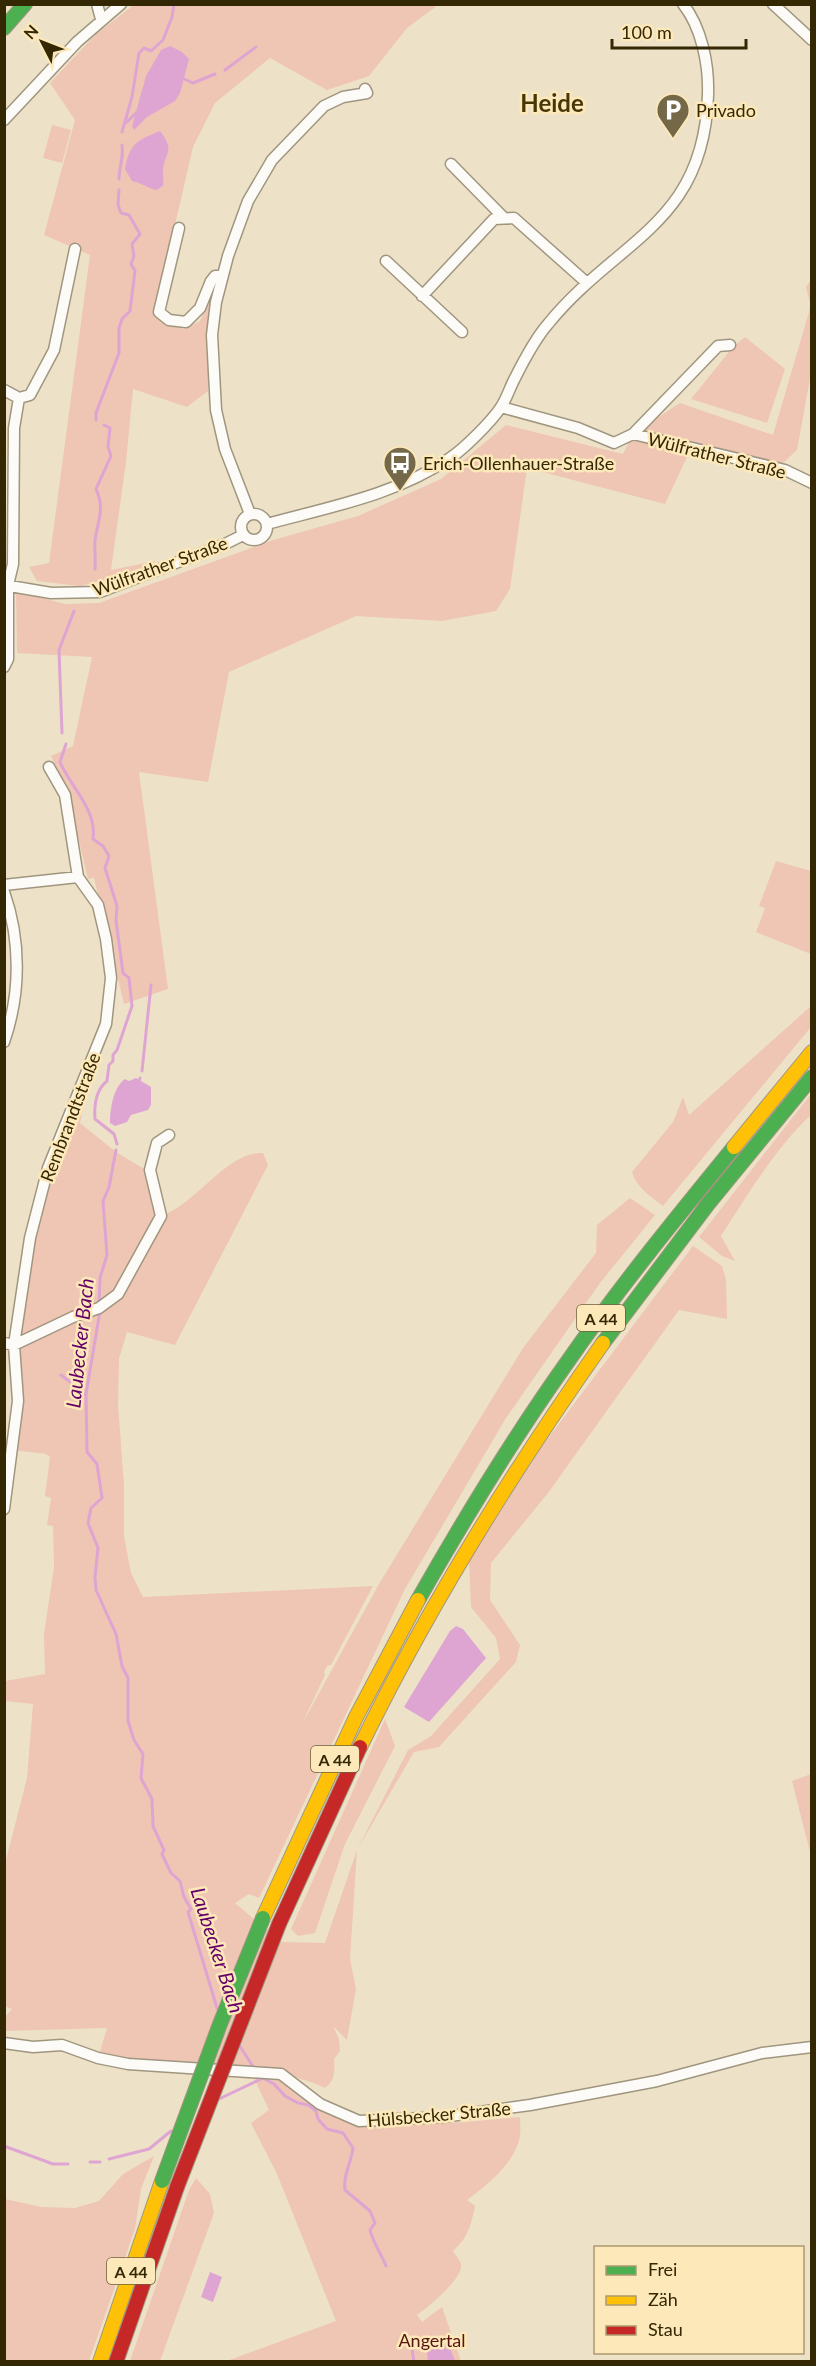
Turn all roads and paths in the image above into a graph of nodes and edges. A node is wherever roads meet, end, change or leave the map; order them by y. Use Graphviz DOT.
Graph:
graph roads {
  1 [pos="25,4"];
  2 [pos="97,4"];
  3 [pos="121,4"];
  4 [pos="773,4"];
  5 [pos="690,7"];
  6 [pos="101,19"];
  7 [pos="5,27"];
  8 [pos="812,40"];
  9 [pos="365,89"];
  10 [pos="4,120"];
  11 [pos="451,164"];
  12 [pos="503,217"];
  13 [pos="179,228"];
  14 [pos="75,249"];
  15 [pos="386,261"];
  16 [pos="222,276"];
  17 [pos="587,283"];
  18 [pos="422,296"];
  19 [pos="462,332"];
  20 [pos="730,345"];
  21 [pos="4,390"];
  22 [pos="20,398"];
  23 [pos="501,407"];
  24 [pos="633,434"];
  25 [pos="812,483"];
  26 [pos="250,514"];
  27 [pos="267,524"];
  28 [pos="243,535"];
  29 [pos="6,585"];
  30 [pos="4,668"];
  31 [pos="49,767"];
  32 [pos="78,877"];
  33 [pos="4,885"];
  34 [pos="4,892"];
  35 [pos="4,1042"];
  36 [pos="812,1052"];
  37 [pos="812,1077"];
  38 [pos="170,1135"];
  39 [pos="9,1344"];
  40 [pos="4,1509"];
  41 [pos="4,2043"];
  42 [pos="812,2047"];
  43 [pos="100,2361"];
  44 [pos="116,2361"];
  1 -- 7 [label="main road"];
  2 -- 6 [label="street"];
  3 -- 6 [label="street"];
  4 -- 8 [label="street"];
  5 -- 17 [label="street"];
  6 -- 10 [label="street"];
  9 -- 16 [label="street"];
  11 -- 12 [label="street"];
  12 -- 17 [label="street"];
  12 -- 18 [label="street"];
  13 -- 16 [label="street"];
  14 -- 22 [label="street"];
  15 -- 18 [label="street"];
  16 -- 26 [label="street"];
  17 -- 23 [label="street"];
  18 -- 19 [label="street"];
  20 -- 24 [label="street"];
  21 -- 22 [label="street"];
  22 -- 29 [label="street"];
  23 -- 24 [label="street, Wülfrather Straße"];
  23 -- 27 [label="street"];
  24 -- 25 [label="street, Wülfrather Straße"];
  26 -- 27 [label="street"];
  26 -- 28 [label="street"];
  27 -- 28 [label="street"];
  28 -- 29 [label="street, Wülfrather Straße"];
  29 -- 30 [label="street"];
  31 -- 32 [label="street"];
  32 -- 33 [label="street"];
  32 -- 39 [label="street, Rembrandtstraße"];
  34 -- 35 [label="street"];
  36 -- 43 [label="main road, A 44, bridge"];
  37 -- 44 [label="main road, A 44, bridge"];
  38 -- 39 [label="street"];
  39 -- 40 [label="street, Rembrandtstraße"];
  41 -- 42 [label="street, Hülsbecker Straße"];
}
